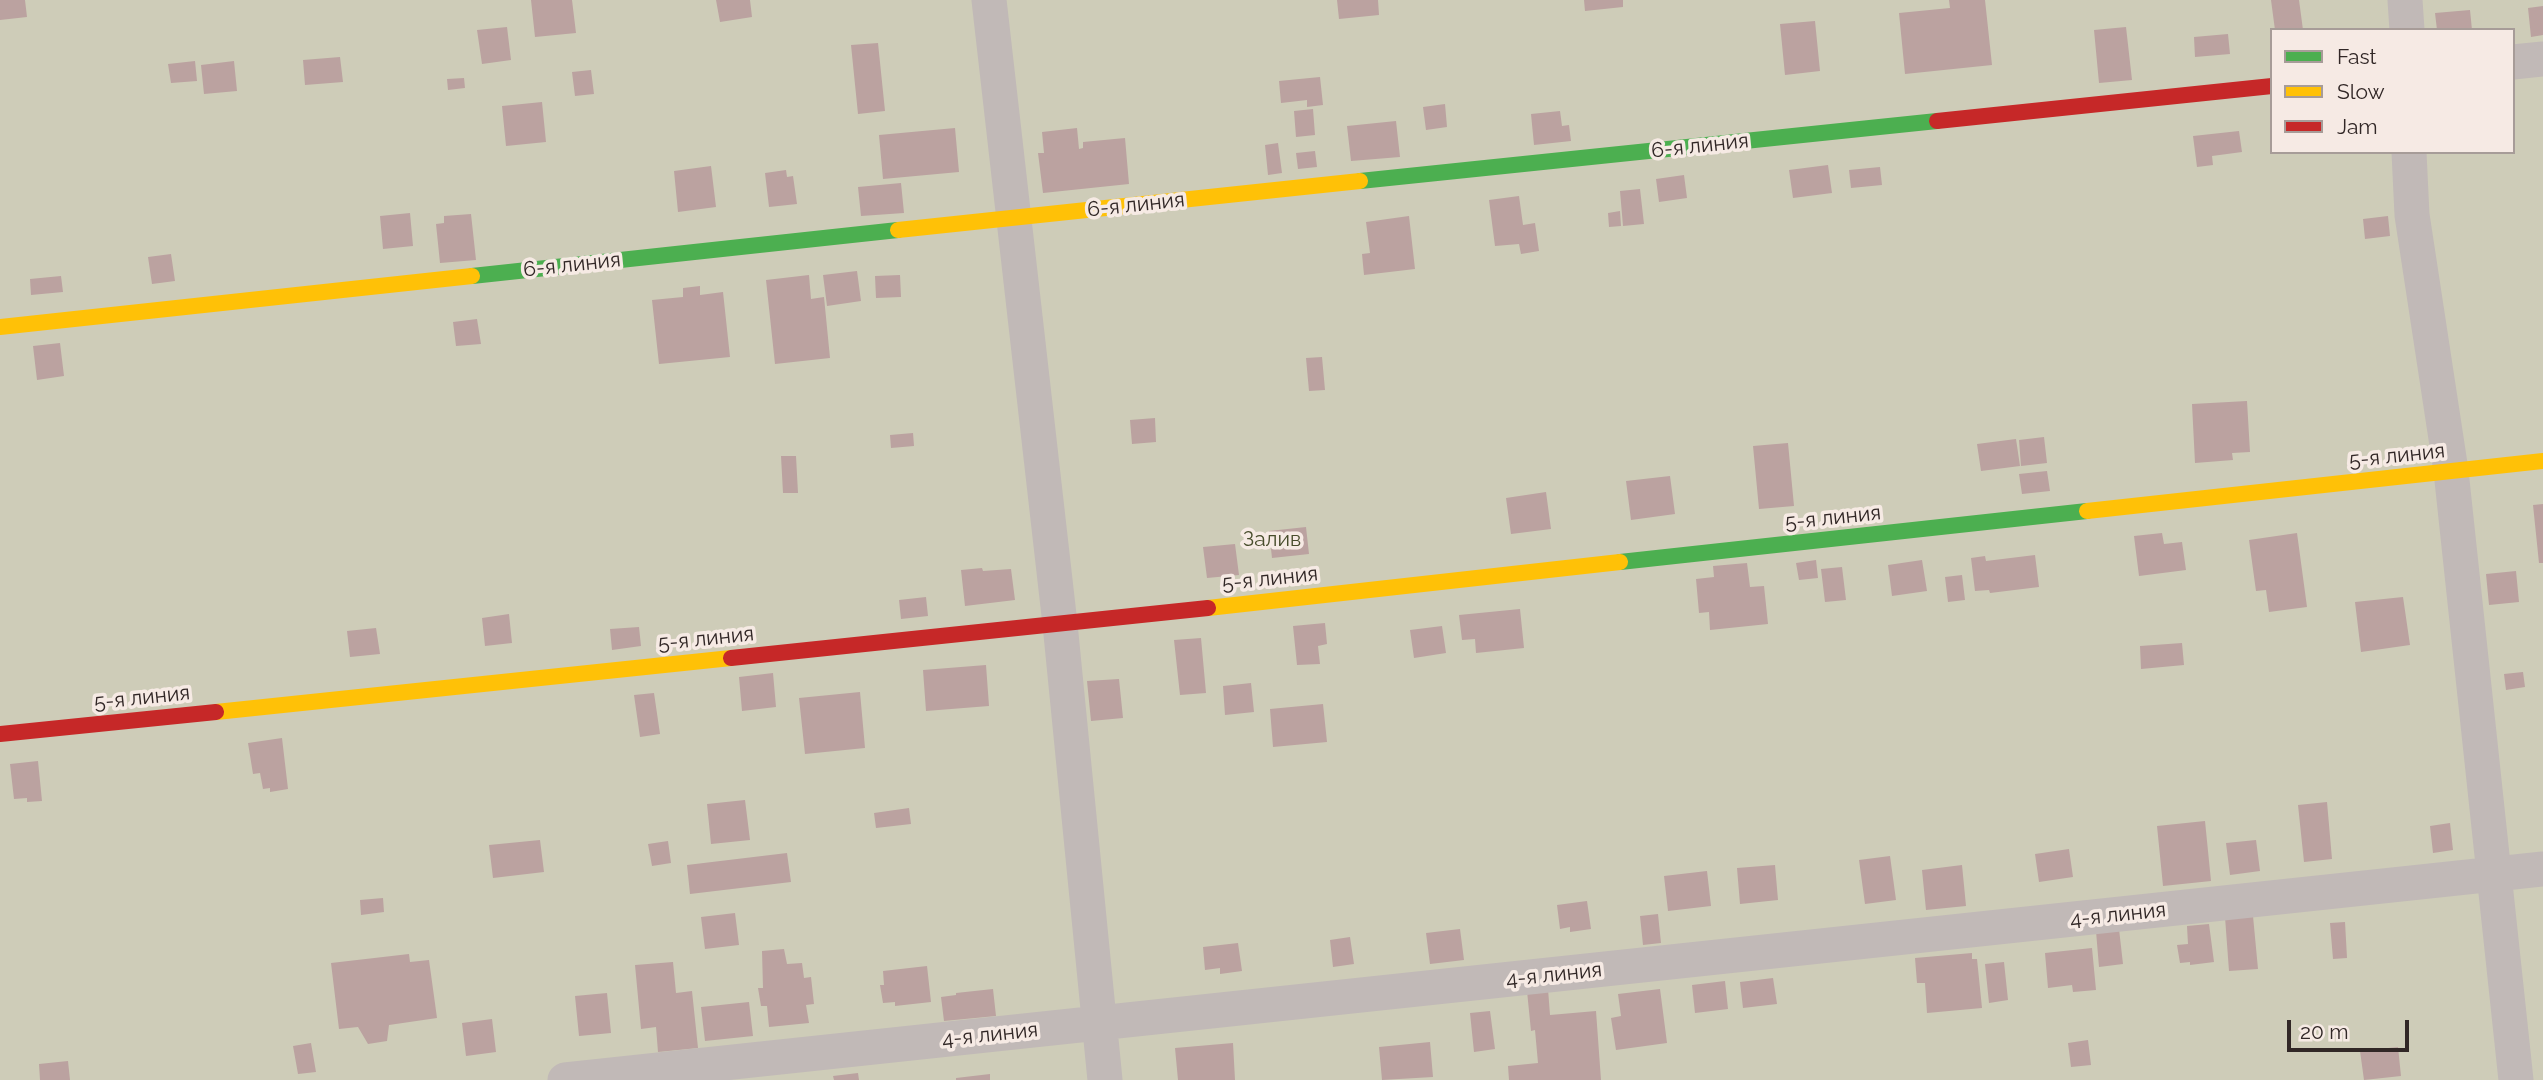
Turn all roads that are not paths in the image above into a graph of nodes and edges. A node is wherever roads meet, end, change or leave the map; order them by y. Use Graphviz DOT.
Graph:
graph roads {
  1 [pos="989,0"];
  2 [pos="2404,0"];
  3 [pos="2407,28"];
  4 [pos="2543,59"];
  5 [pos="2515,62"];
  6 [pos="2270,86"];
  7 [pos="2409,154"];
  8 [pos="1014,217"];
  9 [pos="0,327"];
  10 [pos="2543,461"];
  11 [pos="2451,471"];
  12 [pos="1060,624"];
  13 [pos="0,734"];
  14 [pos="2543,869"];
  15 [pos="2494,875"];
  16 [pos="1100,1023"];
  17 [pos="565,1080"];
  18 [pos="1105,1080"];
  19 [pos="2516,1080"];
  1 -- 8 [label="street"];
  2 -- 3 [label="street"];
  4 -- 5 [label="street"];
  6 -- 8 [label="street, 6-я линия"];
  7 -- 11 [label="street"];
  8 -- 9 [label="street, 6-я линия"];
  8 -- 12 [label="street"];
  10 -- 11 [label="street, 5-я линия"];
  11 -- 12 [label="street, 5-я линия"];
  11 -- 15 [label="street"];
  12 -- 13 [label="street, 5-я линия"];
  12 -- 16 [label="street"];
  14 -- 15 [label="street, 4-я линия"];
  15 -- 16 [label="street, 4-я линия"];
  15 -- 19 [label="street"];
  16 -- 17 [label="street, 4-я линия"];
  16 -- 18 [label="street"];
}
